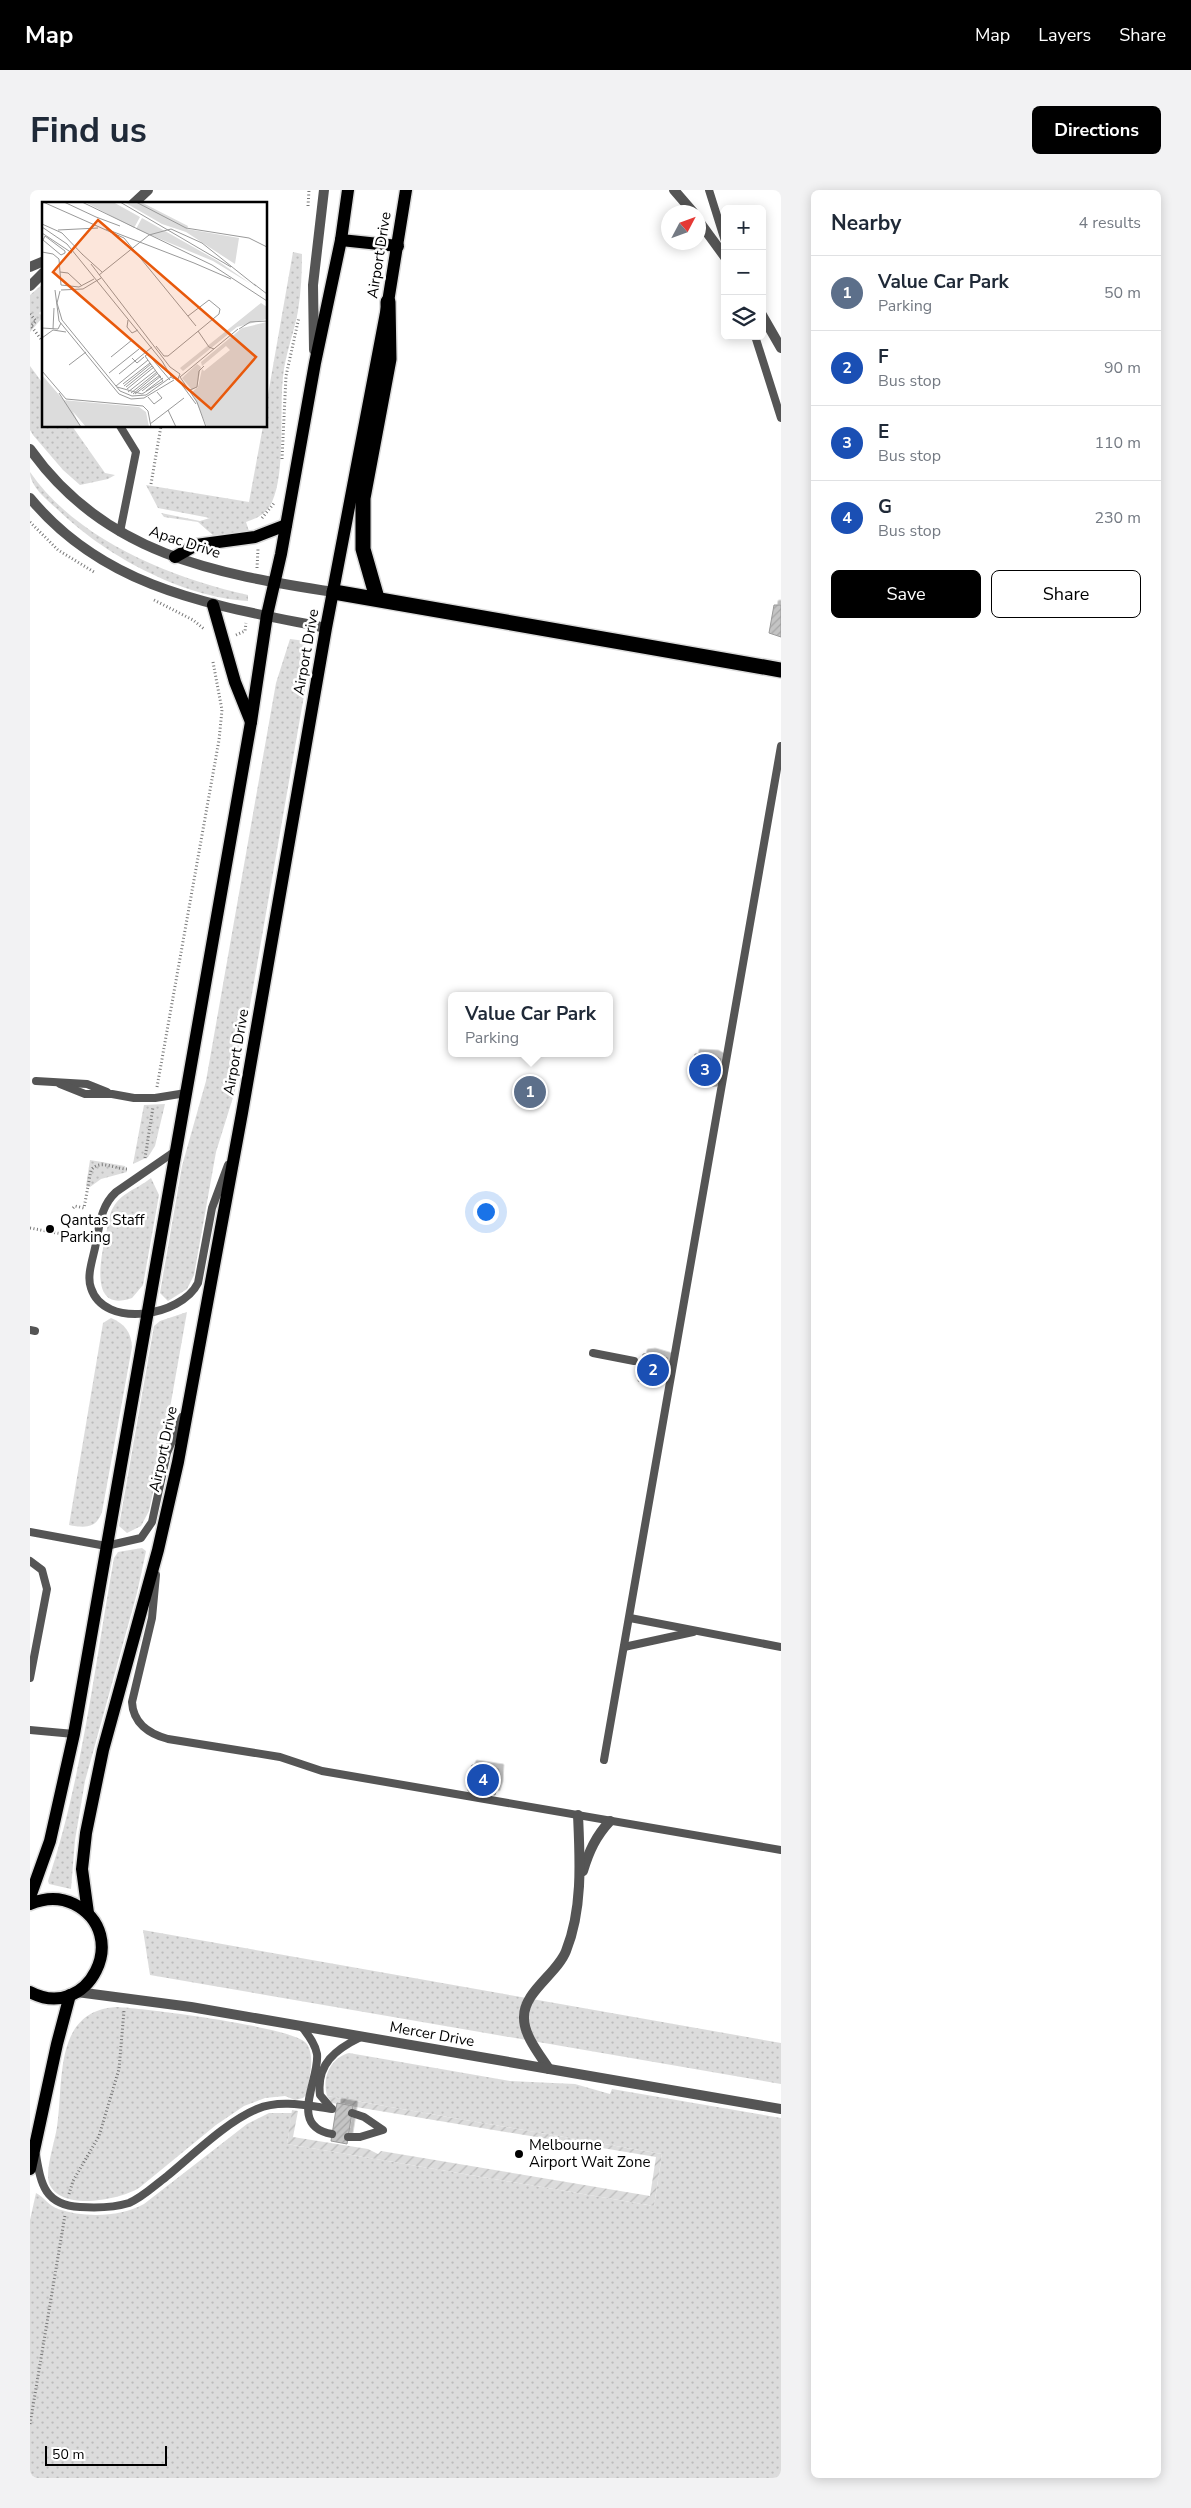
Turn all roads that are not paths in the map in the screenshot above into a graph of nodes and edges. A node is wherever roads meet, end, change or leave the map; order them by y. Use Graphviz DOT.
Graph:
graph roads {
  1 [pos="148,190"];
  2 [pos="324,190"];
  3 [pos="348,190"];
  4 [pos="406,190"];
  5 [pos="674,190"];
  6 [pos="709,190"];
  7 [pos="135,202"];
  8 [pos="686,205"];
  9 [pos="721,228"];
  10 [pos="706,231"];
  11 [pos="341,240"];
  12 [pos="398,246"];
  13 [pos="721,251"];
  14 [pos="42,262"];
  15 [pos="30,267"];
  16 [pos="42,274"];
  17 [pos="30,286"];
  18 [pos="388,302"];
  19 [pos="766,322"];
  20 [pos="756,340"];
  21 [pos="781,348"];
  22 [pos="315,363"];
  23 [pos="781,418"];
  24 [pos="121,428"];
  25 [pos="30,449"];
  26 [pos="30,498"];
  27 [pos="286,525"];
  28 [pos="120,532"];
  29 [pos="175,557"];
  30 [pos="274,582"];
  31 [pos="334,592"];
  32 [pos="377,598"];
  33 [pos="213,605"];
  34 [pos="267,616"];
  35 [pos="326,628"];
  36 [pos="781,670"];
  37 [pos="251,722"];
  38 [pos="781,746"];
  39 [pos="36,1081"];
  40 [pos="186,1093"];
  41 [pos="234,1147"];
  42 [pos="174,1152"];
  43 [pos="148,1315"];
  44 [pos="593,1353"];
  45 [pos="634,1361"];
  46 [pos="192,1392"];
  47 [pos="30,1532"];
  48 [pos="106,1546"];
  49 [pos="158,1550"];
  50 [pos="30,1561"];
  51 [pos="630,1618"];
  52 [pos="695,1631"];
  53 [pos="624,1647"];
  54 [pos="781,1647"];
  55 [pos="30,1678"];
  56 [pos="30,1730"];
  57 [pos="74,1734"];
  58 [pos="604,1760"];
  59 [pos="578,1815"];
  60 [pos="610,1821"];
  61 [pos="781,1850"];
  62 [pos="578,1884"];
  63 [pos="30,1897"];
  64 [pos="30,1904"];
  65 [pos="88,1914"];
  66 [pos="30,1992"];
  67 [pos="74,1994"];
  68 [pos="302,2027"];
  69 [pos="362,2037"];
  70 [pos="549,2069"];
  71 [pos="308,2106"];
  72 [pos="781,2109"];
  73 [pos="352,2113"];
  74 [pos="332,2134"];
  75 [pos="348,2137"];
  76 [pos="35,2146"];
  77 [pos="30,2169"];
  1 -- 7 [label="street"];
  2 -- 22 [label="street"];
  3 -- 11 [label="main road"];
  4 -- 12 [label="main road, Airport Drive"];
  5 -- 8 [label="street"];
  6 -- 9 [label="lane"];
  10 -- 13 [label="street"];
  11 -- 12 [label="main road"];
  11 -- 22 [label="main road"];
  12 -- 18 [label="main road, Airport Drive"];
  14 -- 15 [label="street"];
  16 -- 17 [label="street"];
  18 -- 31 [label="main road, Airport Drive"];
  18 -- 32 [label="highway"];
  19 -- 21 [label="street"];
  20 -- 23 [label="lane"];
  22 -- 27 [label="main road"];
  24 -- 28 [label="lane"];
  25 -- 28 [label="street, Apac Drive"];
  26 -- 33 [label="street"];
  27 -- 29 [label="main road"];
  27 -- 30 [label="main road"];
  28 -- 29 [label="street, Apac Drive"];
  29 -- 30 [label="street, Apac Drive"];
  30 -- 31 [label="street, Apac Drive"];
  30 -- 34 [label="main road"];
  31 -- 32 [label="highway"];
  31 -- 35 [label="main road, Airport Drive"];
  32 -- 36 [label="highway"];
  33 -- 34 [label="street"];
  33 -- 37 [label="main road"];
  34 -- 35 [label="street"];
  34 -- 37 [label="main road"];
  35 -- 41 [label="main road, Airport Drive"];
  37 -- 40 [label="main road"];
  38 -- 51 [label="lane"];
  39 -- 40 [label="lane"];
  40 -- 42 [label="main road"];
  41 -- 43 [label="lane"];
  41 -- 46 [label="main road, Airport Drive"];
  42 -- 43 [label="main road"];
  42 -- 43 [label="lane"];
  43 -- 48 [label="main road"];
  44 -- 45 [label="lane"];
  46 -- 48 [label="lane"];
  46 -- 49 [label="main road, Airport Drive"];
  47 -- 48 [label="lane"];
  48 -- 57 [label="main road"];
  49 -- 59 [label="lane"];
  49 -- 65 [label="main road, Airport Drive"];
  50 -- 55 [label="lane"];
  51 -- 52 [label="lane"];
  51 -- 53 [label="lane"];
  52 -- 53 [label="lane"];
  52 -- 54 [label="lane"];
  53 -- 58 [label="lane"];
  56 -- 57 [label="lane"];
  57 -- 63 [label="main road"];
  59 -- 60 [label="lane"];
  59 -- 62 [label="street"];
  60 -- 61 [label="lane"];
  60 -- 62 [label="street"];
  62 -- 70 [label="street"];
  64 -- 65 [label="main road"];
  65 -- 67 [label="main road"];
  66 -- 67 [label="main road"];
  67 -- 68 [label="street, Mercer Drive"];
  67 -- 76 [label="main road"];
  68 -- 69 [label="street, Mercer Drive"];
  68 -- 71 [label="lane"];
  69 -- 70 [label="street, Mercer Drive"];
  69 -- 71 [label="lane"];
  70 -- 72 [label="street, Mercer Drive"];
  71 -- 74 [label="lane"];
  71 -- 76 [label="lane"];
  73 -- 75 [label="lane"];
  76 -- 77 [label="main road"];
}
